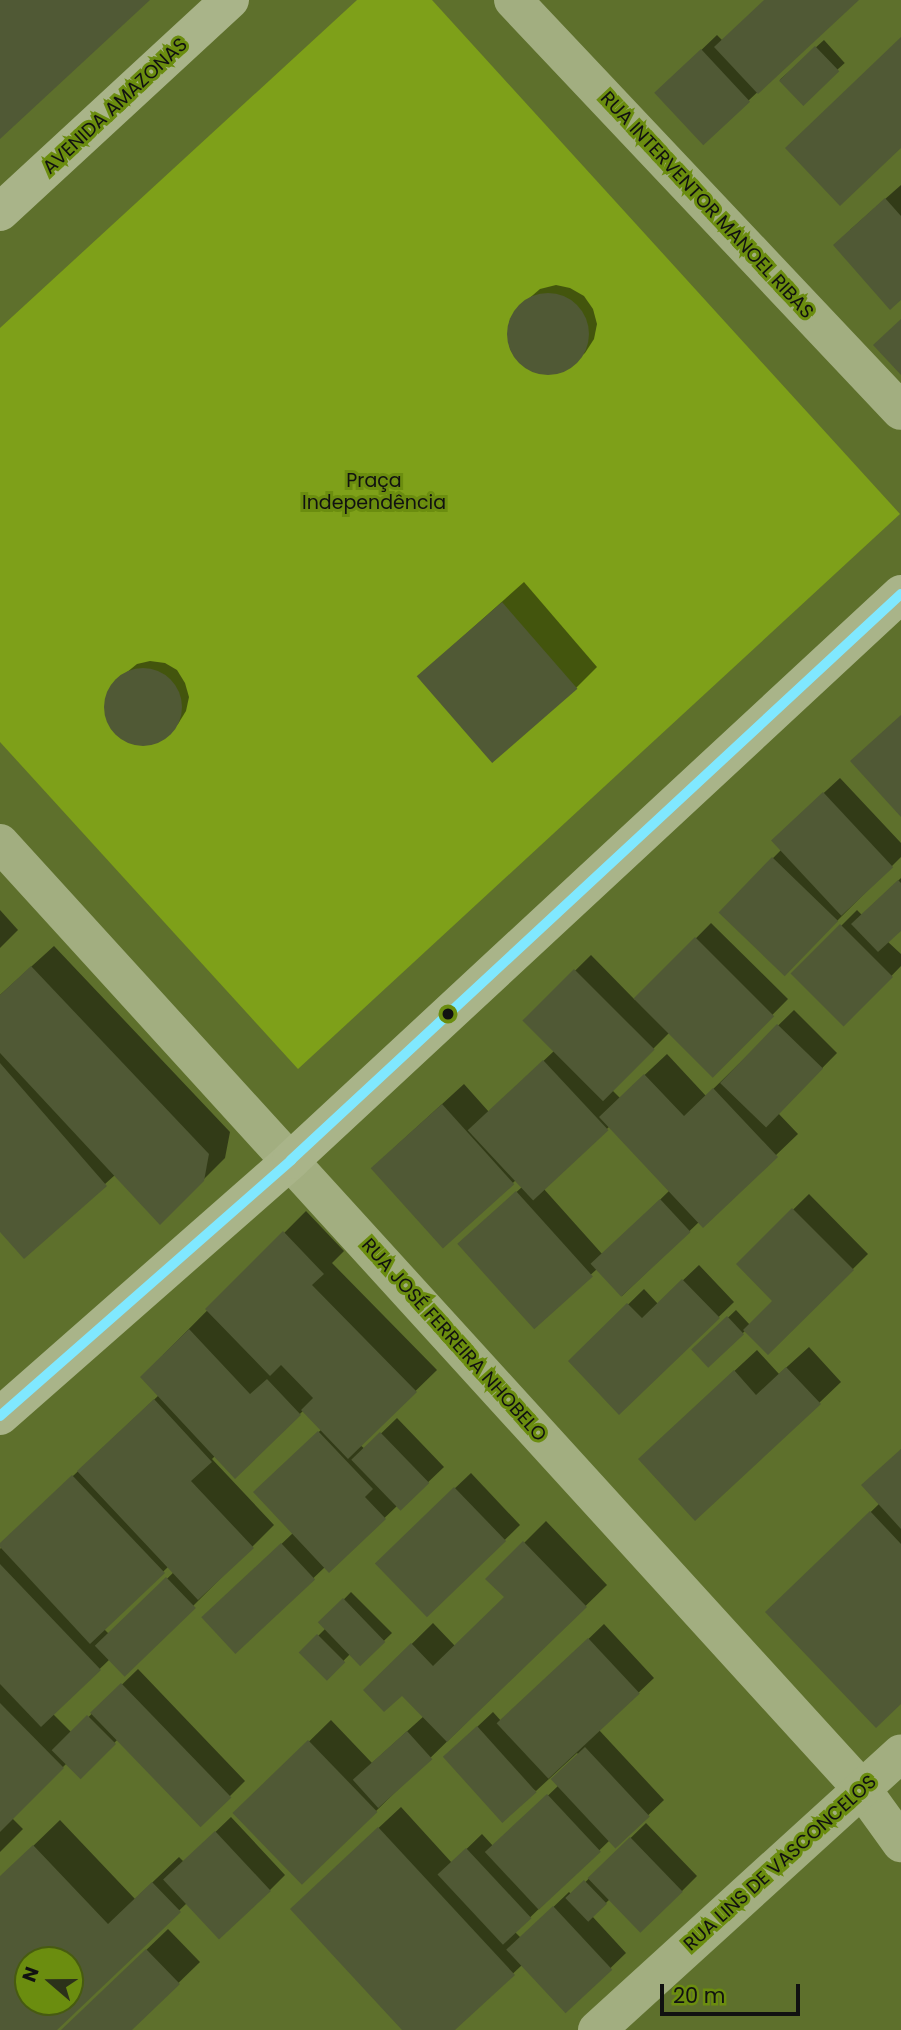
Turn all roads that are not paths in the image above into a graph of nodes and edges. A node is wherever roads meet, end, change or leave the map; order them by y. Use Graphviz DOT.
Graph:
graph roads {
  1 [pos="230,0"];
  2 [pos="513,0"];
  3 [pos="0,212"];
  4 [pos="901,411"];
  5 [pos="901,594"];
  6 [pos="0,844"];
  7 [pos="291,1160"];
  8 [pos="0,1416"];
  9 [pos="901,1754"];
  10 [pos="862,1789"];
  11 [pos="901,1843"];
  12 [pos="597,2030"];
  1 -- 3 [label="street, AVENIDA AMAZONAS"];
  2 -- 4 [label="street, RUA INTERVENTOR MANOEL RIBAS"];
  5 -- 7 [label="street"];
  6 -- 7 [label="street, RUA JOSÉ FERREIRA NHOBELO"];
  7 -- 8 [label="street"];
  7 -- 10 [label="street, RUA JOSÉ FERREIRA NHOBELO"];
  9 -- 10 [label="street, RUA LINS DE VASCONCELOS"];
  10 -- 11 [label="street, RUA JOSÉ FERREIRA NHOBELO"];
  10 -- 12 [label="street, RUA LINS DE VASCONCELOS"];
}
